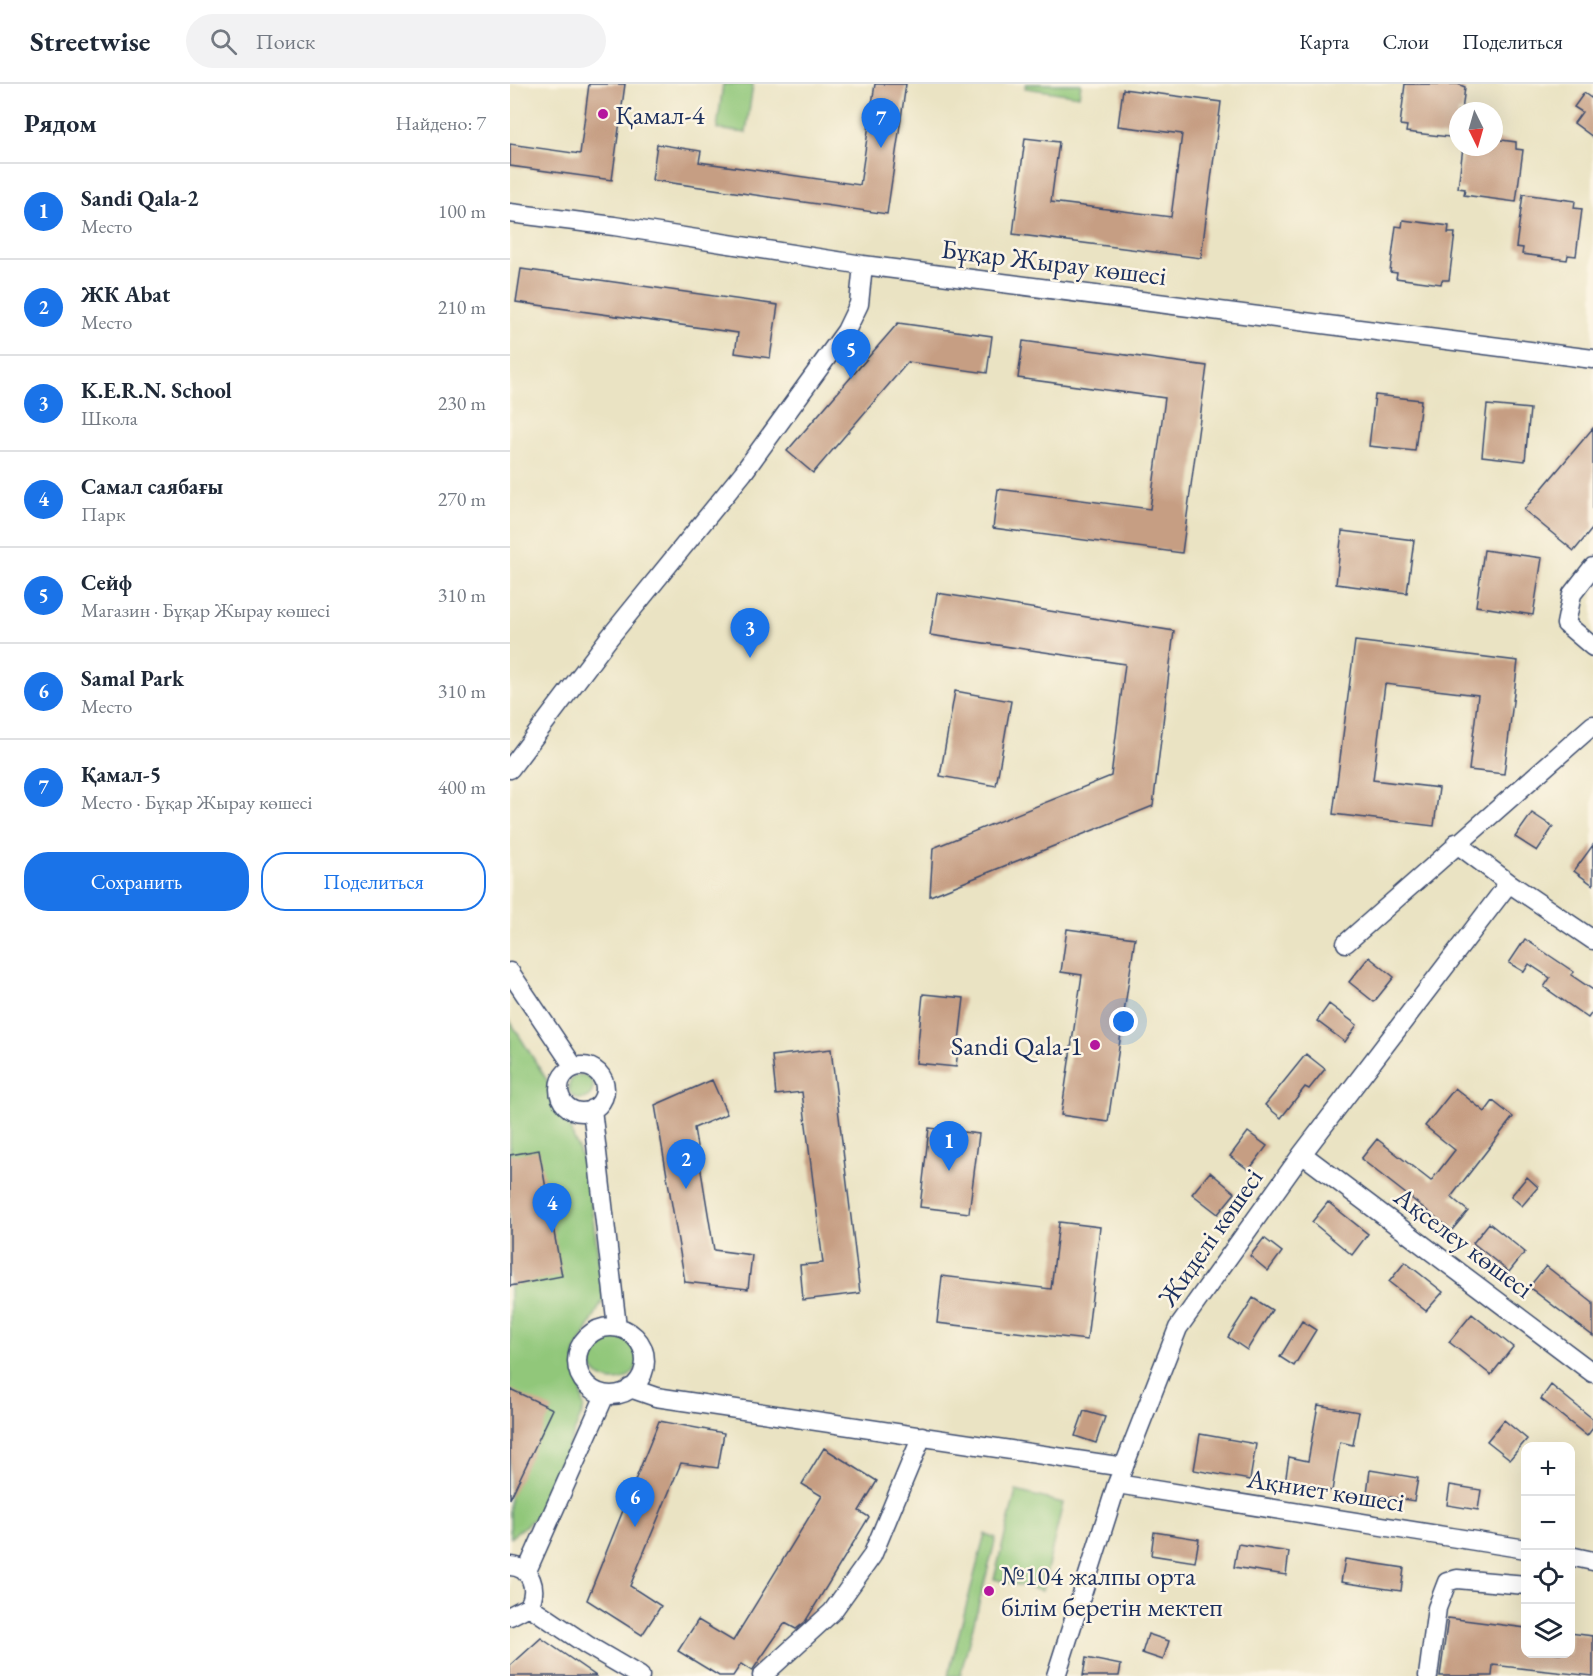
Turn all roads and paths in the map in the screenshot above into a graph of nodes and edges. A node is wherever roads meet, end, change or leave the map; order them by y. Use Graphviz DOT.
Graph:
graph roads {
  1 [pos="510,213"];
  2 [pos="863,265"];
  3 [pos="1593,359"];
  4 [pos="1593,567"];
  5 [pos="1593,647"];
  6 [pos="1593,725"];
  7 [pos="510,769"];
  8 [pos="1456,843"];
  9 [pos="1509,883"];
  10 [pos="1593,940"];
  11 [pos="1346,944"];
  12 [pos="510,972"];
  13 [pos="574,1067"];
  14 [pos="592,1109"];
  15 [pos="1302,1154"];
  16 [pos="617,1327"];
  17 [pos="1593,1373"];
  18 [pos="630,1388"];
  19 [pos="605,1395"];
  20 [pos="922,1436"];
  21 [pos="1120,1476"];
  22 [pos="1521,1548"];
  23 [pos="1575,1557"];
  24 [pos="1593,1561"];
  25 [pos="518,1570"];
  26 [pos="1521,1585"];
  27 [pos="529,1606"];
  28 [pos="510,1616"];
  29 [pos="640,1676"];
  30 [pos="762,1676"];
  31 [pos="1056,1676"];
  32 [pos="1428,1676"];
  1 -- 2 [label="street, Бұқар Жырау көшесі"];
  2 -- 3 [label="street, Бұқар Жырау көшесі"];
  2 -- 7 [label="street"];
  4 -- 5 [label="street"];
  6 -- 8 [label="street"];
  8 -- 9 [label="street"];
  8 -- 11 [label="street"];
  9 -- 10 [label="street"];
  9 -- 15 [label="street, Жиделі көшесі"];
  12 -- 13 [label="street"];
  13 -- 14 [label="street"];
  13 -- 14 [label="street"];
  14 -- 16 [label="street"];
  15 -- 17 [label="street, Ақселеу көшесі"];
  15 -- 21 [label="street, Жиделі көшесі"];
  16 -- 18 [label="street"];
  16 -- 19 [label="street"];
  18 -- 19 [label="street"];
  18 -- 20 [label="street, Ақниет көшесі"];
  19 -- 25 [label="street"];
  20 -- 21 [label="street, Ақниет көшесі"];
  20 -- 30 [label="street"];
  21 -- 22 [label="street, Ақниет көшесі"];
  21 -- 31 [label="street, Жиделі көшесі"];
  23 -- 24 [label="street"];
  25 -- 27 [label="street"];
  26 -- 32 [label="street"];
  27 -- 28 [label="street"];
  27 -- 29 [label="street"];
}
